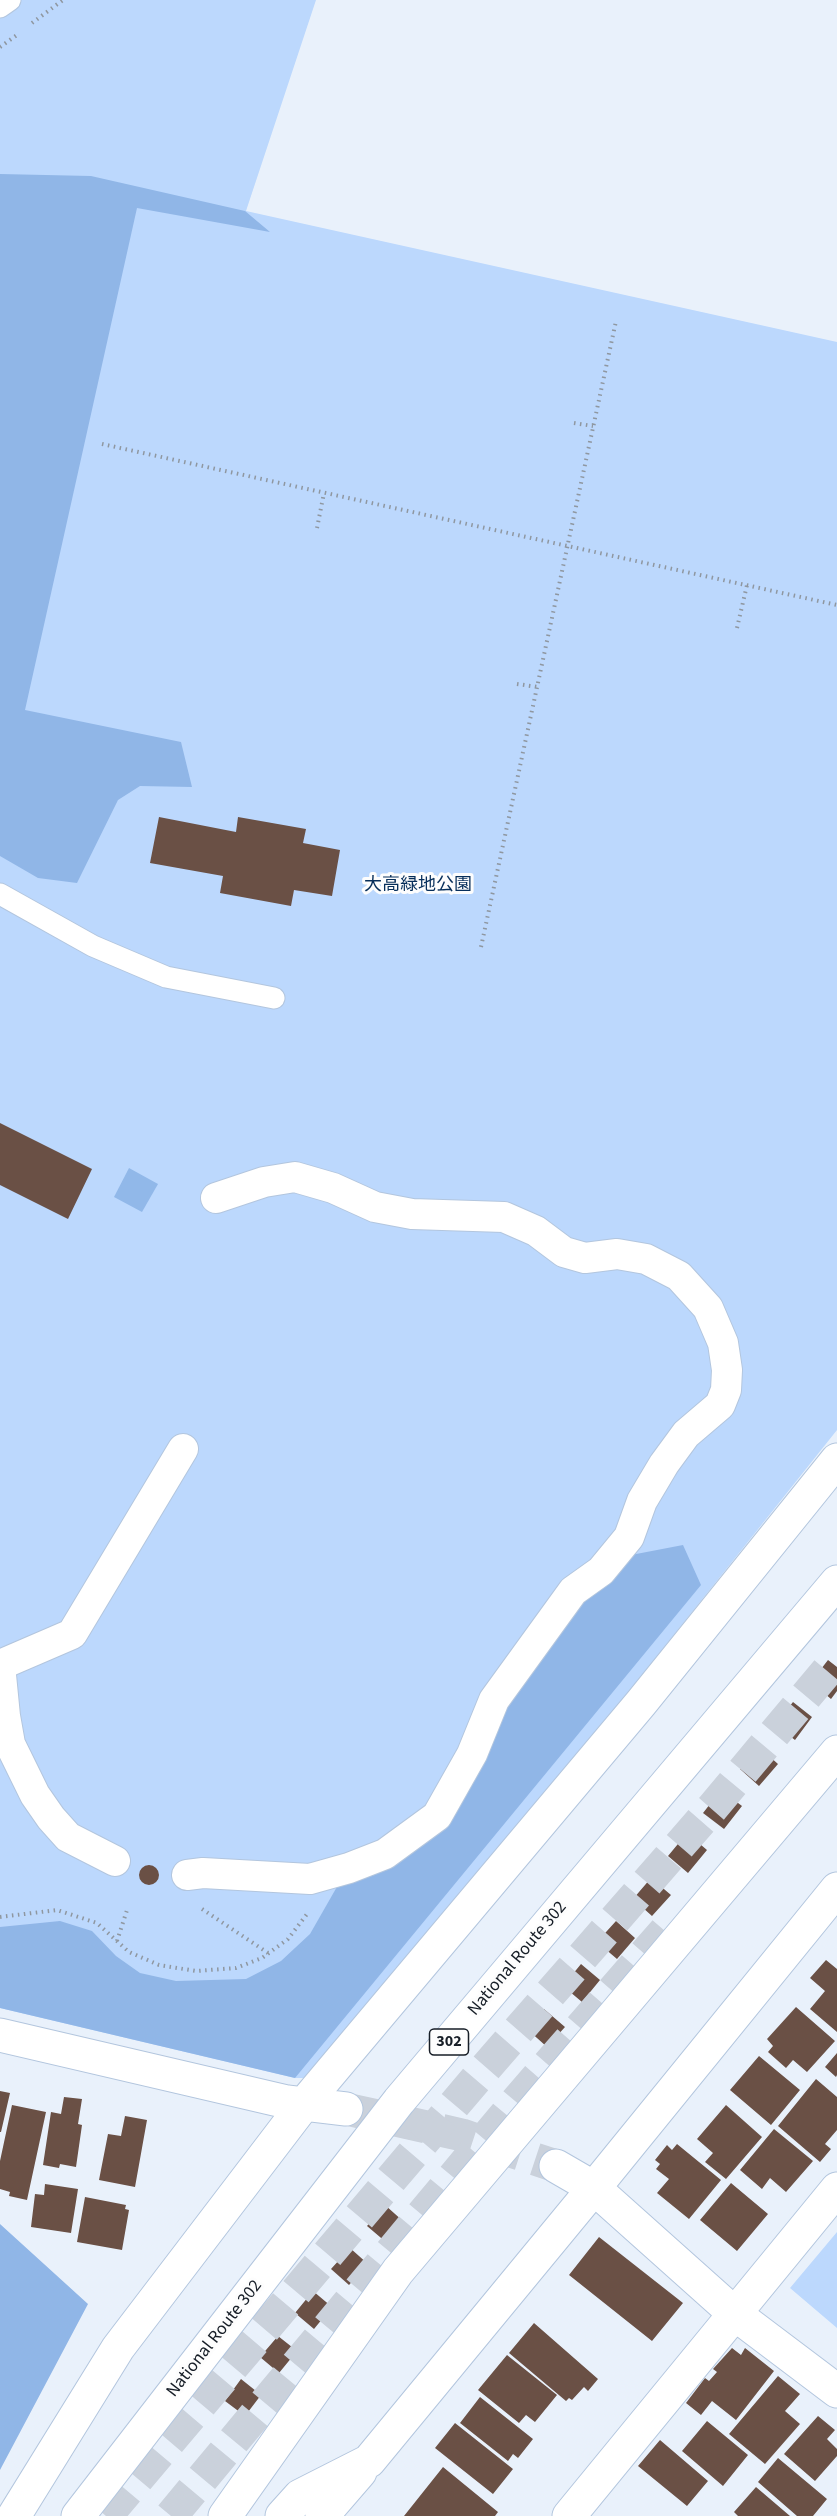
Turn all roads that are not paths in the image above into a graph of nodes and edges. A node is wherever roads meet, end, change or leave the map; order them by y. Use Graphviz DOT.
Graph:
graph roads {
  1 [pos="9,0"];
  2 [pos="0,7"];
  3 [pos="0,894"];
  4 [pos="274,998"];
  5 [pos="216,1198"];
  6 [pos="183,1449"];
  7 [pos="837,1460"];
  8 [pos="837,1582"];
  9 [pos="837,1752"];
  10 [pos="115,1861"];
  11 [pos="187,1875"];
  12 [pos="837,1889"];
  13 [pos="0,2035"];
  14 [pos="304,2104"];
  15 [pos="346,2109"];
  16 [pos="556,2166"];
  17 [pos="594,2188"];
  18 [pos="837,2189"];
  19 [pos="735,2314"];
  20 [pos="837,2391"];
  21 [pos="369,2461"];
  22 [pos="14,2516"];
  23 [pos="78,2516"];
  24 [pos="225,2516"];
  25 [pos="282,2516"];
  26 [pos="322,2516"];
  27 [pos="569,2516"];
  1 -- 2 [label="lane"];
  3 -- 4 [label="lane"];
  5 -- 11 [label="street"];
  6 -- 10 [label="street"];
  7 -- 14 [label="main road"];
  8 -- 23 [label="main road, National Route 302 / 302"];
  9 -- 24 [label="main road"];
  12 -- 17 [label="main road"];
  13 -- 14 [label="main road"];
  14 -- 15 [label="main road"];
  14 -- 22 [label="main road"];
  16 -- 17 [label="main road"];
  17 -- 19 [label="main road"];
  17 -- 21 [label="main road"];
  18 -- 19 [label="main road"];
  19 -- 20 [label="main road"];
  19 -- 27 [label="main road"];
  21 -- 25 [label="main road"];
  21 -- 26 [label="main road"];
}
